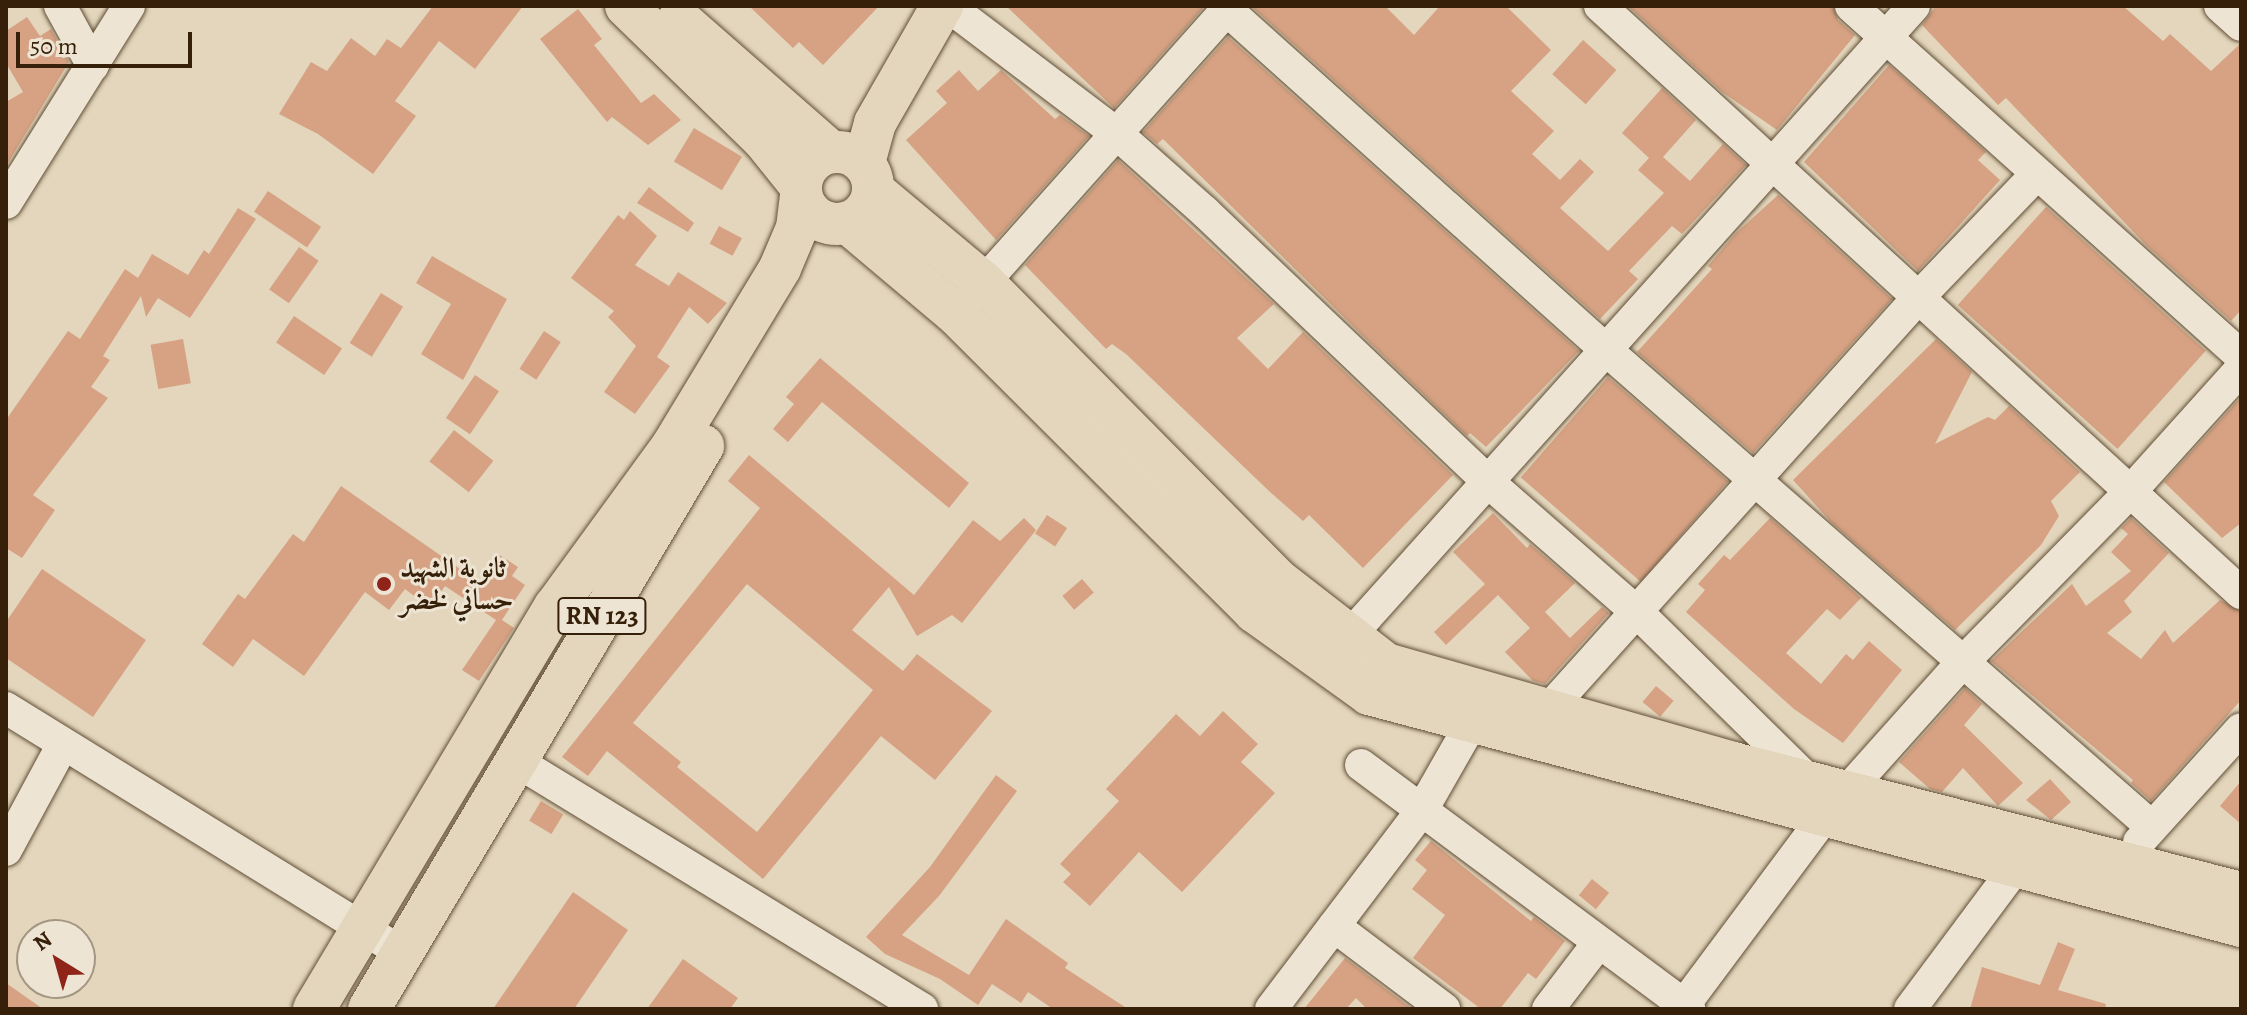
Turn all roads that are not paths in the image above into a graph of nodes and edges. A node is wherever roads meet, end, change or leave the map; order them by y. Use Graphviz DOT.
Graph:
graph roads {
  1 [pos="60,6"];
  2 [pos="129,6"];
  3 [pos="626,6"];
  4 [pos="1600,6"];
  5 [pos="1851,6"];
  6 [pos="1914,6"];
  7 [pos="2220,6"];
  8 [pos="1228,8"];
  9 [pos="942,10"];
  10 [pos="687,14"];
  11 [pos="2241,25"];
  12 [pos="1886,38"];
  13 [pos="93,66"];
  14 [pos="1116,133"];
  15 [pos="1770,166"];
  16 [pos="2037,174"];
  17 [pos="850,184"];
  18 [pos="801,191"];
  19 [pos="6,203"];
  20 [pos="983,282"];
  21 [pos="1917,299"];
  22 [pos="956,314"];
  23 [pos="1605,349"];
  24 [pos="2241,356"];
  25 [pos="2241,369"];
  26 [pos="1486,480"];
  27 [pos="1755,480"];
  28 [pos="2131,491"];
  29 [pos="2241,593"];
  30 [pos="1267,597"];
  31 [pos="1637,612"];
  32 [pos="1335,652"];
  33 [pos="1961,664"];
  34 [pos="6,708"];
  35 [pos="1481,709"];
  36 [pos="1548,710"];
  37 [pos="2241,729"];
  38 [pos="62,746"];
  39 [pos="516,761"];
  40 [pos="1361,765"];
  41 [pos="1827,796"];
  42 [pos="1422,810"];
  43 [pos="2152,827"];
  44 [pos="11,832"];
  45 [pos="2123,861"];
  46 [pos="2016,867"];
  47 [pos="2241,893"];
  48 [pos="1334,926"];
  49 [pos="2241,926"];
  50 [pos="362,929"];
  51 [pos="1599,942"];
  52 [pos="402,953"];
  53 [pos="1685,1008"];
  54 [pos="314,1009"];
  55 [pos="369,1009"];
  56 [pos="922,1009"];
  57 [pos="1271,1009"];
  58 [pos="1444,1009"];
  59 [pos="1548,1009"];
  60 [pos="1910,1009"];
  1 -- 13 [label="street"];
  2 -- 13 [label="street"];
  3 -- 18 [label="main road"];
  4 -- 15 [label="street"];
  5 -- 12 [label="street"];
  6 -- 12 [label="street"];
  7 -- 11 [label="street"];
  8 -- 14 [label="street"];
  8 -- 23 [label="street"];
  9 -- 14 [label="street"];
  9 -- 17 [label="main road, RN 123"];
  10 -- 17 [label="main road"];
  12 -- 15 [label="street"];
  12 -- 16 [label="street"];
  13 -- 19 [label="street"];
  14 -- 20 [label="street"];
  14 -- 26 [label="street"];
  15 -- 21 [label="street"];
  15 -- 23 [label="street"];
  16 -- 21 [label="street"];
  16 -- 24 [label="street"];
  17 -- 18 [label="main road"];
  17 -- 20 [label="main road"];
  17 -- 22 [label="main road"];
  17 -- 39 [label="main road, RN 123"];
  18 -- 50 [label="main road, RN 123"];
  20 -- 22 [label="street"];
  20 -- 30 [label="main road"];
  21 -- 27 [label="street"];
  21 -- 28 [label="street"];
  22 -- 30 [label="main road"];
  23 -- 26 [label="street"];
  23 -- 27 [label="street"];
  25 -- 28 [label="street"];
  26 -- 31 [label="street"];
  26 -- 32 [label="street"];
  27 -- 31 [label="street"];
  27 -- 33 [label="street"];
  28 -- 29 [label="street"];
  28 -- 33 [label="street"];
  30 -- 32 [label="main road"];
  31 -- 36 [label="street"];
  31 -- 41 [label="street"];
  32 -- 35 [label="main road"];
  33 -- 41 [label="street"];
  33 -- 43 [label="street"];
  34 -- 38 [label="street"];
  35 -- 36 [label="main road"];
  35 -- 41 [label="main road"];
  35 -- 42 [label="street"];
  36 -- 41 [label="main road"];
  37 -- 43 [label="street"];
  38 -- 44 [label="street"];
  38 -- 50 [label="street"];
  39 -- 52 [label="main road, RN 123"];
  39 -- 56 [label="street"];
  40 -- 42 [label="street"];
  41 -- 45 [label="main road"];
  41 -- 46 [label="main road"];
  41 -- 53 [label="street"];
  42 -- 48 [label="street"];
  42 -- 51 [label="street"];
  43 -- 45 [label="street"];
  45 -- 47 [label="main road"];
  46 -- 49 [label="main road"];
  46 -- 60 [label="street"];
  48 -- 57 [label="street"];
  48 -- 58 [label="street"];
  50 -- 52 [label="street"];
  50 -- 54 [label="main road, RN 123"];
  51 -- 53 [label="street"];
  51 -- 59 [label="street"];
  52 -- 55 [label="main road, RN 123"];
}
